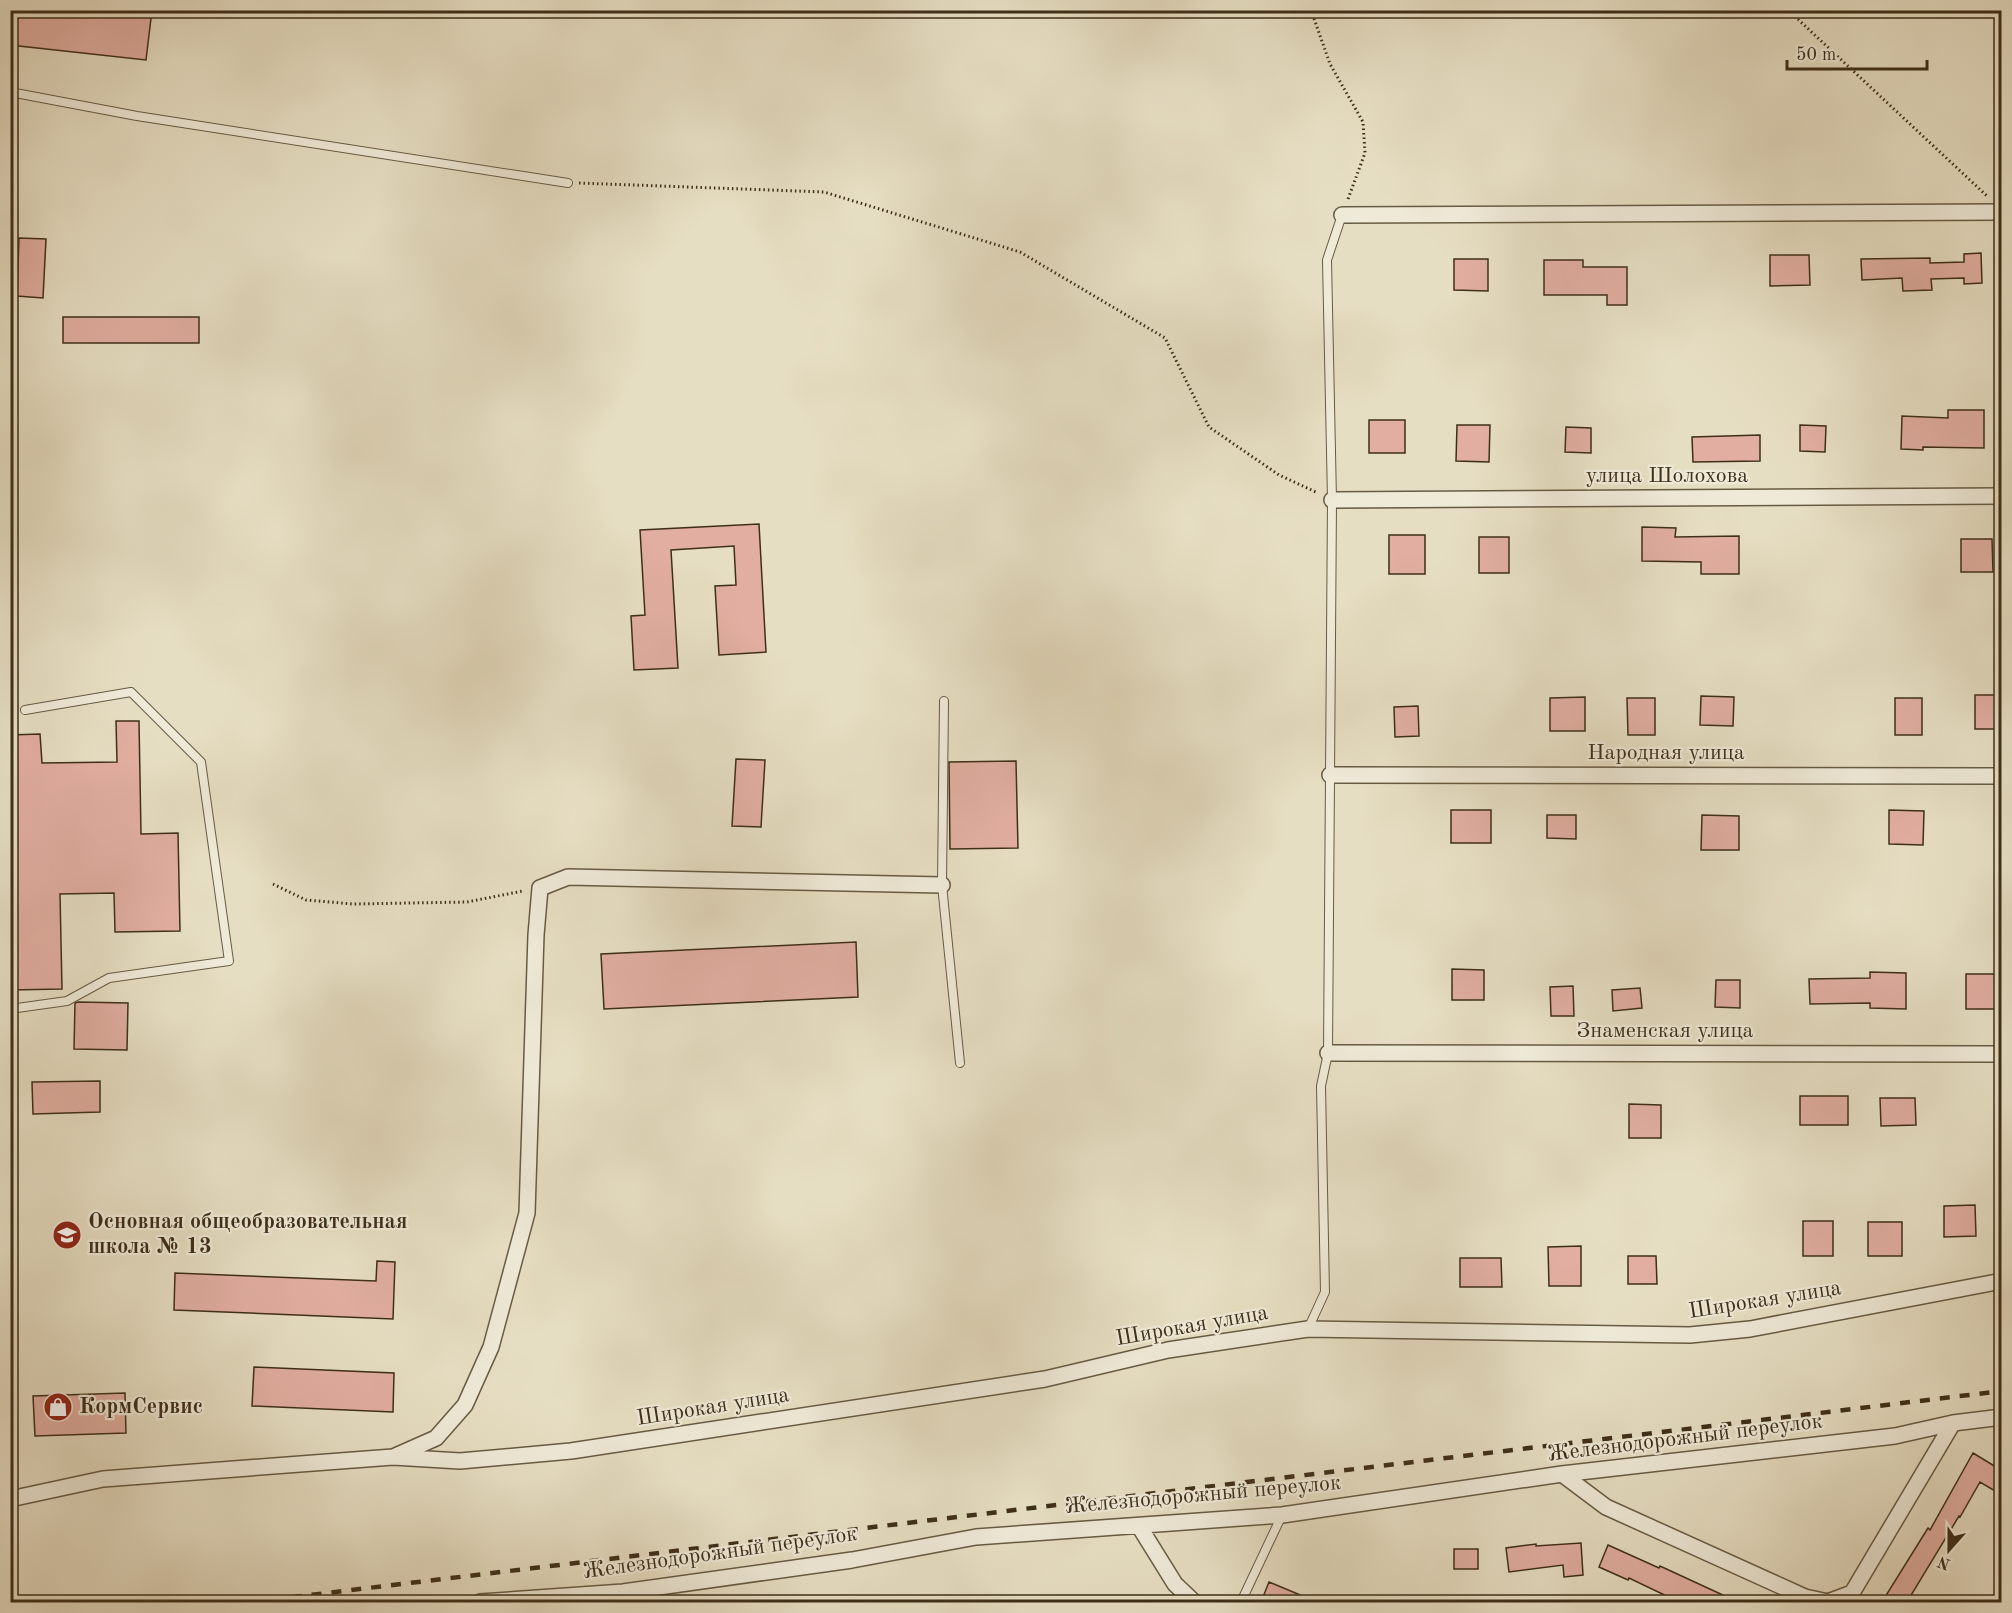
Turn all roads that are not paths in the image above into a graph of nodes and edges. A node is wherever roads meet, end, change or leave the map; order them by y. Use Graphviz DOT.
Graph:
graph roads {
  1 [pos="10,92"];
  2 [pos="568,183"];
  3 [pos="1997,207"];
  4 [pos="1342,215"];
  5 [pos="2001,496"];
  6 [pos="1332,500"];
  7 [pos="944,701"];
  8 [pos="25,710"];
  9 [pos="1330,775"];
  10 [pos="2001,777"];
  11 [pos="942,885"];
  12 [pos="10,1009"];
  13 [pos="1328,1053"];
  14 [pos="2001,1054"];
  15 [pos="960,1063"];
  16 [pos="2001,1281"];
  17 [pos="1308,1329"];
  18 [pos="2001,1417"];
  19 [pos="1953,1423"];
  20 [pos="393,1457"];
  21 [pos="1562,1474"];
  22 [pos="10,1499"];
  23 [pos="1282,1515"];
  24 [pos="1139,1526"];
  25 [pos="480,1602"];
  26 [pos="1194,1602"];
  27 [pos="1241,1602"];
  1 -- 2 [label="lane"];
  3 -- 4 [label="street"];
  4 -- 6 [label="lane"];
  5 -- 6 [label="street, улица Шолохова"];
  6 -- 9 [label="lane"];
  7 -- 11 [label="lane"];
  8 -- 12 [label="lane"];
  9 -- 10 [label="street, Народная улица"];
  9 -- 13 [label="lane"];
  11 -- 15 [label="lane"];
  11 -- 20 [label="street"];
  13 -- 14 [label="street, Знаменская улица"];
  13 -- 17 [label="lane"];
  16 -- 17 [label="street, Широкая улица"];
  17 -- 20 [label="street, Широкая улица"];
  18 -- 19 [label="street, Железнодорожный переулок"];
  19 -- 21 [label="street, Железнодорожный переулок"];
  19 -- 21 [label="street"];
  20 -- 22 [label="street"];
  21 -- 23 [label="street, Железнодорожный переулок"];
  23 -- 24 [label="street, Железнодорожный переулок"];
  23 -- 27 [label="lane"];
  24 -- 25 [label="street, Железнодорожный переулок"];
  24 -- 26 [label="street"];
}
